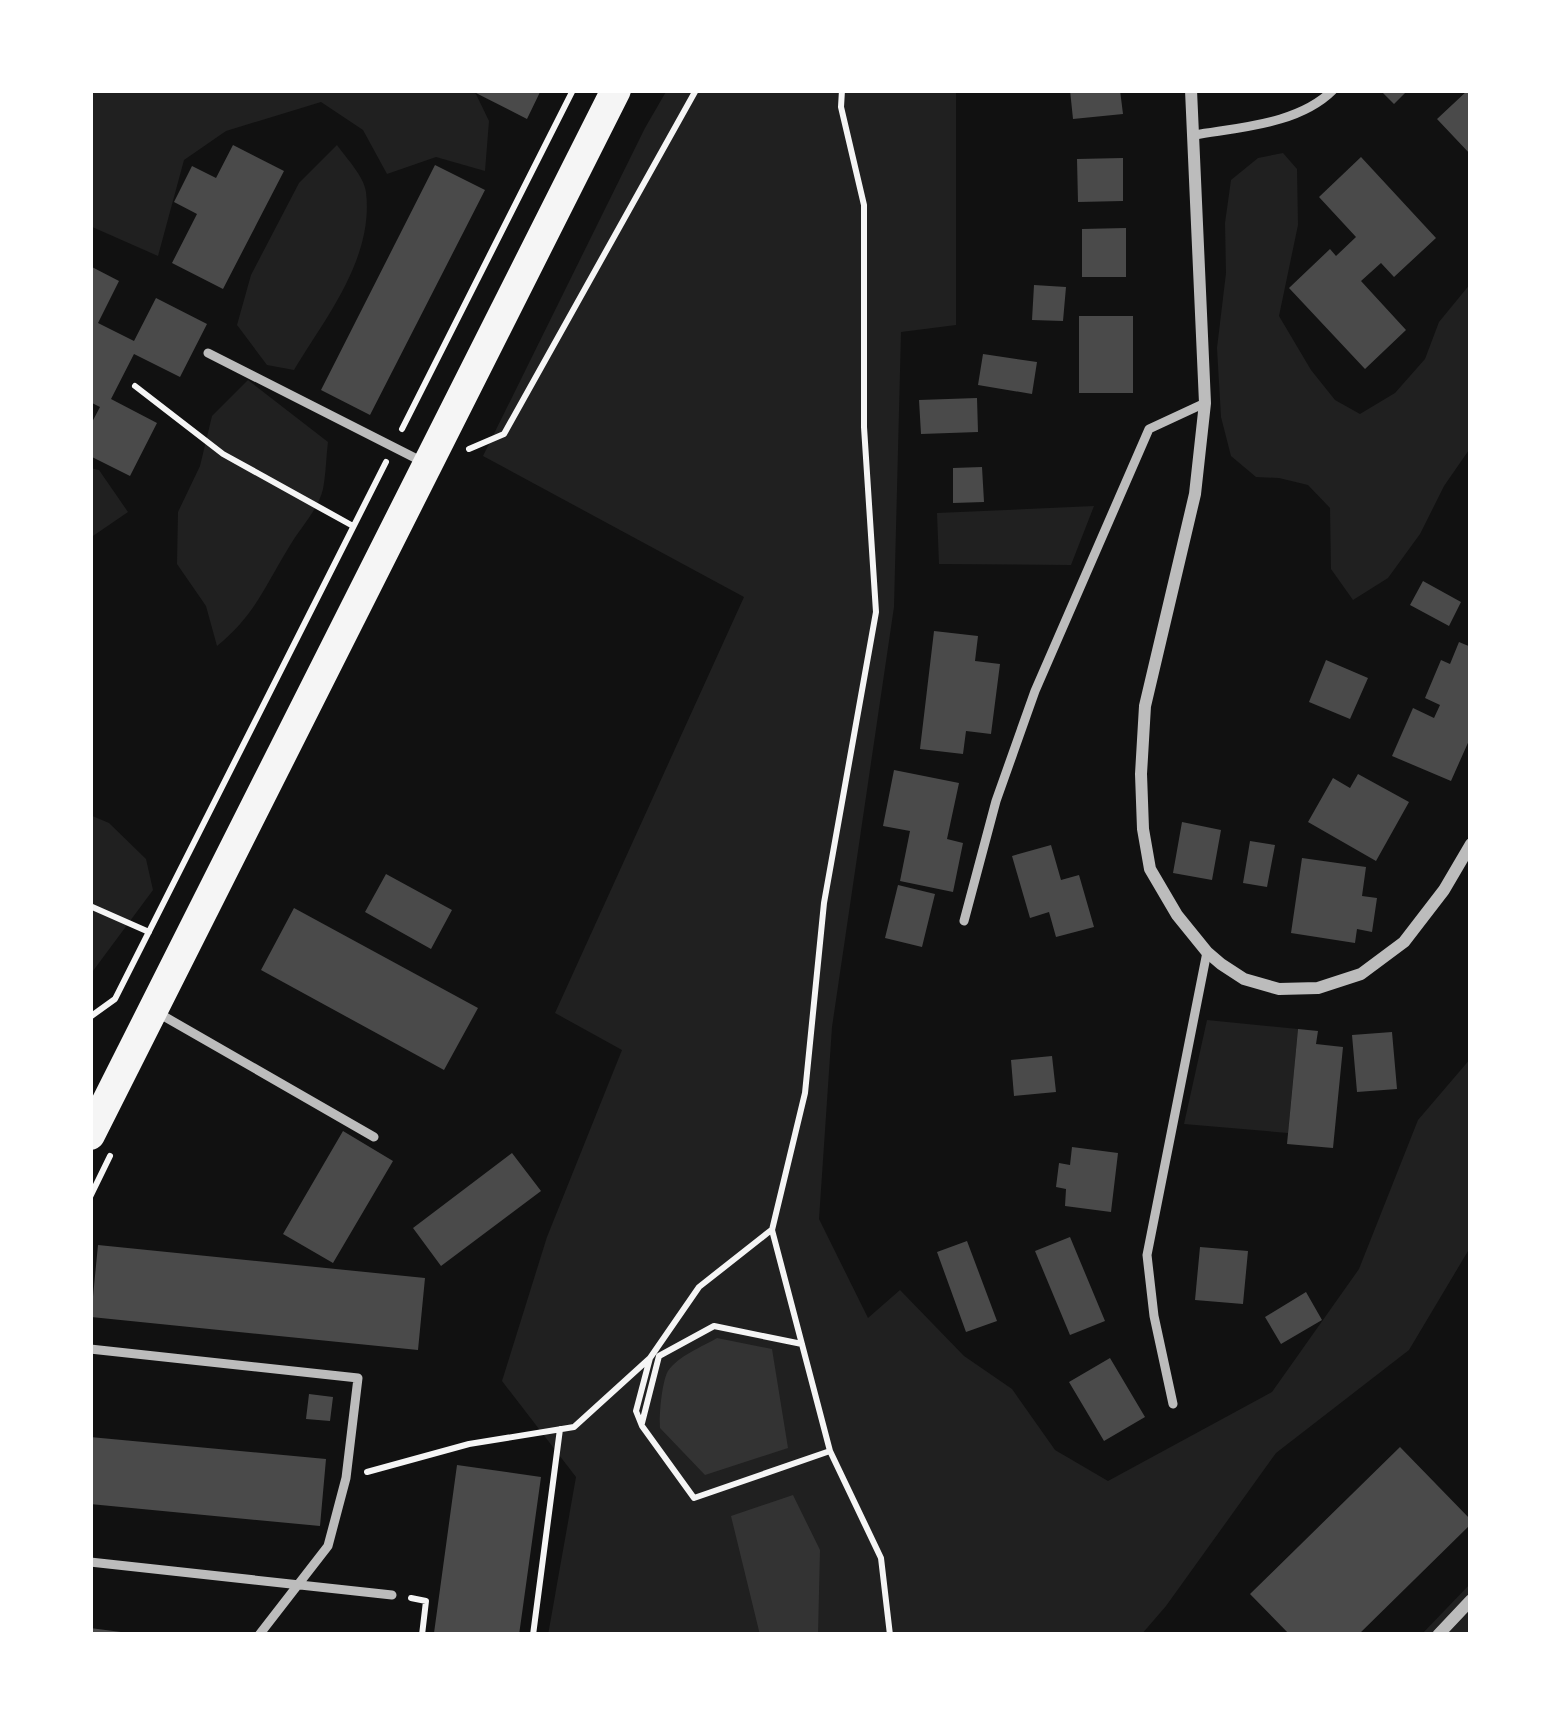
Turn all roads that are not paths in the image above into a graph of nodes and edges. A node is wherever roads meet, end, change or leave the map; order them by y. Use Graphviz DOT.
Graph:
graph roads {
  1 [pos="616,90"];
  2 [pos="1191,90"];
  3 [pos="1333,90"];
  4 [pos="1195,135"];
  5 [pos="208,353"];
  6 [pos="1205,404"];
  7 [pos="426,464"];
  8 [pos="1471,844"];
  9 [pos="964,920"];
  10 [pos="1207,952"];
  11 [pos="153,1010"];
  12 [pos="90,1135"];
  13 [pos="374,1137"];
  14 [pos="90,1349"];
  15 [pos="1173,1404"];
  16 [pos="90,1562"];
  17 [pos="298,1585"];
  18 [pos="392,1595"];
  19 [pos="1471,1600"];
  20 [pos="259,1635"];
  21 [pos="1438,1635"];
  1 -- 7 [label="main road"];
  2 -- 4 [label="street"];
  3 -- 4 [label="lane"];
  4 -- 6 [label="street"];
  5 -- 7 [label="lane"];
  6 -- 9 [label="lane"];
  6 -- 10 [label="street"];
  7 -- 11 [label="main road"];
  8 -- 10 [label="street"];
  10 -- 15 [label="lane"];
  11 -- 12 [label="main road"];
  11 -- 13 [label="lane"];
  14 -- 17 [label="lane"];
  16 -- 17 [label="lane"];
  17 -- 18 [label="lane"];
  17 -- 20 [label="lane"];
  19 -- 21 [label="street"];
}
